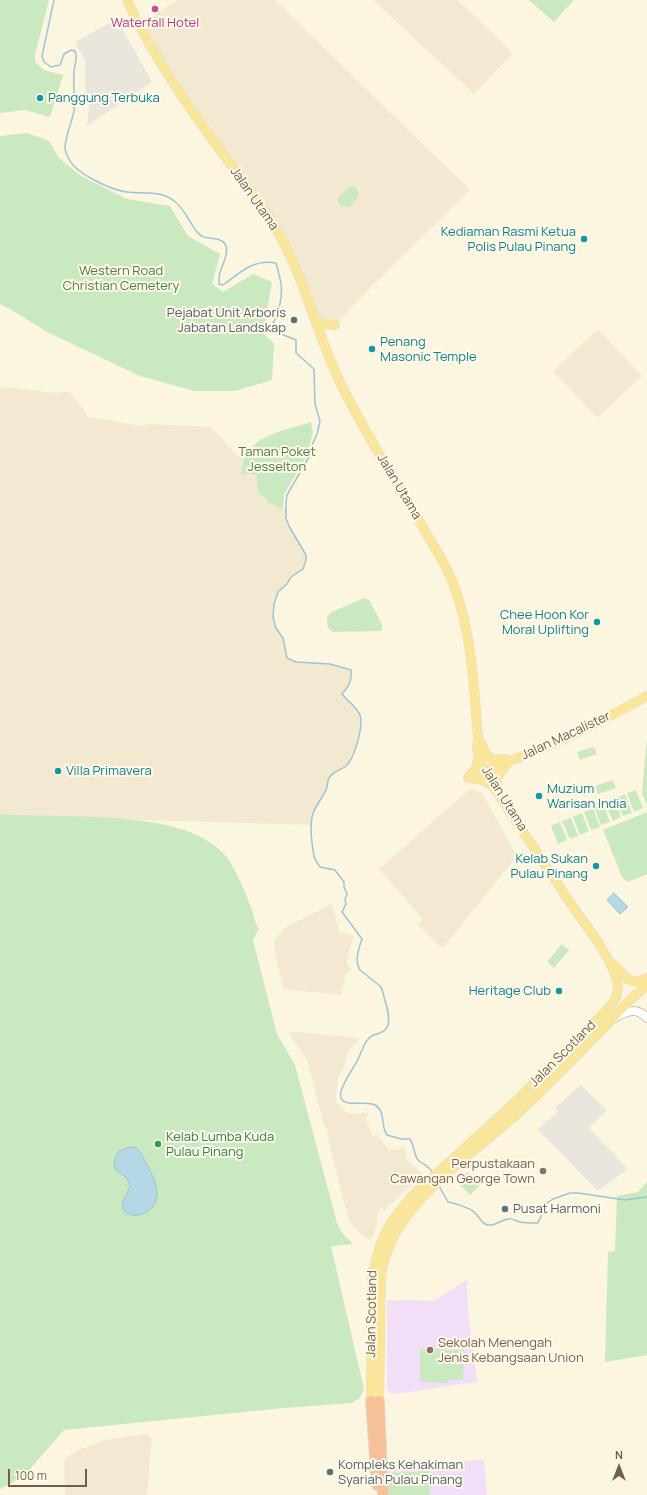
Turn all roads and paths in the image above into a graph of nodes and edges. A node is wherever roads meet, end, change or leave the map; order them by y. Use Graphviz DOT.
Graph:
graph roads {
  1 [pos="128,1"];
  2 [pos="315,320"];
  3 [pos="335,325"];
  4 [pos="647,696"];
  5 [pos="478,738"];
  6 [pos="479,756"];
  7 [pos="520,757"];
  8 [pos="509,762"];
  9 [pos="483,771"];
  10 [pos="494,788"];
  11 [pos="609,961"];
  12 [pos="647,978"];
  13 [pos="647,985"];
  14 [pos="618,990"];
  15 [pos="647,1018"];
  16 [pos="612,1019"];
  17 [pos="436,1179"];
  18 [pos="375,1401"];
  19 [pos="377,1495"];
  20 [pos="383,1495"];
  1 -- 2 [label="main road, Jalan Utama"];
  2 -- 3 [label="main road"];
  2 -- 5 [label="main road, Jalan Utama"];
  4 -- 7 [label="main road, Jalan Macalister"];
  5 -- 6 [label="main road, Jalan Utama"];
  5 -- 7 [label="main road"];
  6 -- 9 [label="main road, Jalan Utama"];
  6 -- 10 [label="main road"];
  7 -- 8 [label="main road, Jalan Macalister"];
  8 -- 9 [label="main road, Jalan Macalister"];
  8 -- 10 [label="main road"];
  9 -- 10 [label="main road, Jalan Utama"];
  10 -- 11 [label="main road, Jalan Utama"];
  11 -- 12 [label="main road"];
  11 -- 14 [label="main road, Jalan Utama"];
  13 -- 16 [label="main road, Jalan Scotland"];
  14 -- 17 [label="main road, Jalan Scotland"];
  15 -- 16 [label="main road"];
  16 -- 17 [label="main road, Jalan Scotland"];
  17 -- 18 [label="main road, Jalan Scotland"];
  18 -- 19 [label="highway, Jalan Scotland"];
  18 -- 20 [label="highway, Jalan Scotland"];
}
